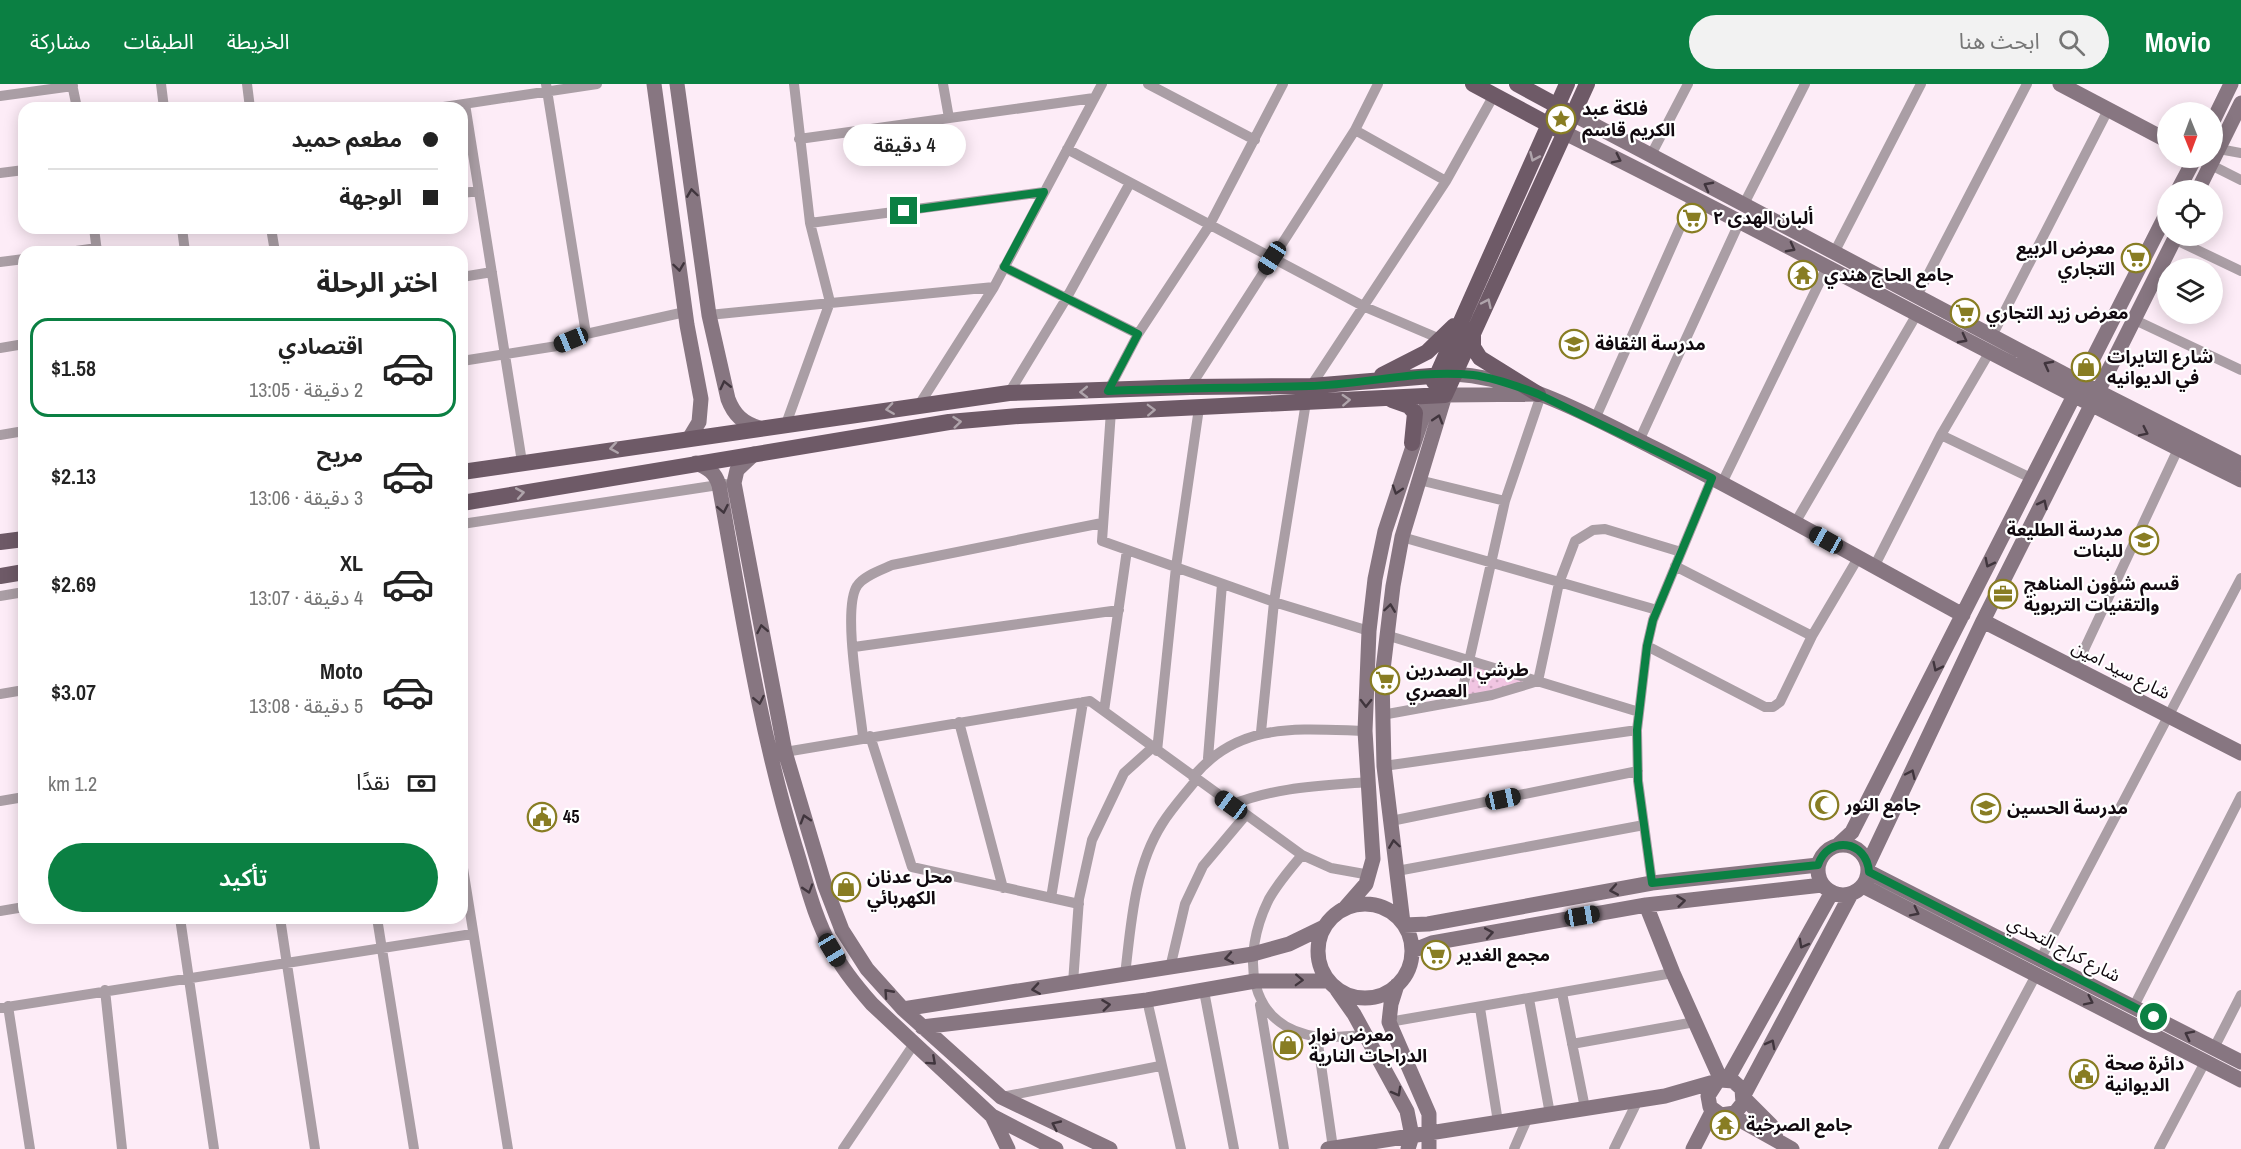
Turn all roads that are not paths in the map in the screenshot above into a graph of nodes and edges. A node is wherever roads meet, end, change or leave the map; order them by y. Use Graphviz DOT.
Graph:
graph roads {
  1 [pos="161,84"];
  2 [pos="247,84"];
  3 [pos="597,84"];
  4 [pos="654,84"];
  5 [pos="677,84"];
  6 [pos="794,84"];
  7 [pos="943,84"];
  8 [pos="1102,84"];
  9 [pos="1148,84"];
  10 [pos="1283,84"];
  11 [pos="1378,84"];
  12 [pos="1473,84"];
  13 [pos="1517,84"];
  14 [pos="1567,84"];
  15 [pos="1587,84"];
  16 [pos="1688,84"];
  17 [pos="1805,84"];
  18 [pos="1921,84"];
  19 [pos="2027,84"];
  20 [pos="2060,84"];
  21 [pos="2231,84"];
  22 [pos="72,85"];
  23 [pos="546,88"];
  24 [pos="1494,95"];
  25 [pos="0,96"];
  26 [pos="1094,98"];
  27 [pos="76,102"];
  28 [pos="163,102"];
  29 [pos="249,102"];
  30 [pos="2222,102"];
  31 [pos="468,103"];
  32 [pos="2241,103"];
  33 [pos="1557,106"];
  34 [pos="2108,110"];
  35 [pos="1573,114"];
  36 [pos="948,118"];
  37 [pos="468,123"];
  38 [pos="1548,125"];
  39 [pos="1355,130"];
  40 [pos="1565,133"];
  41 [pos="2157,135"];
  42 [pos="799,139"];
  43 [pos="1255,140"];
  44 [pos="2223,141"];
  45 [pos="1066,149"];
  46 [pos="2223,150"];
  47 [pos="2241,153"];
  48 [pos="1651,155"];
  49 [pos="2217,168"];
  50 [pos="18,171"];
  51 [pos="0,173"];
  52 [pos="2241,180"];
  53 [pos="1446,182"];
  54 [pos="1130,183"];
  55 [pos="479,191"];
  56 [pos="468,192"];
  57 [pos="1044,192"];
  58 [pos="1694,196"];
  59 [pos="1744,204"];
  60 [pos="1740,221"];
  61 [pos="810,223"];
  62 [pos="1209,226"];
  63 [pos="2157,232"];
  64 [pos="2171,246"];
  65 [pos="2192,246"];
  66 [pos="1835,251"];
  67 [pos="1272,258"];
  68 [pos="18,260"];
  69 [pos="0,262"];
  70 [pos="1004,267"];
  71 [pos="1827,267"];
  72 [pos="2241,271"];
  73 [pos="492,272"];
  74 [pos="468,276"];
  75 [pos="994,287"];
  76 [pos="1917,296"];
  77 [pos="1066,299"];
  78 [pos="830,302"];
  79 [pos="1365,308"];
  80 [pos="686,312"];
  81 [pos="1917,314"];
  82 [pos="709,315"];
  83 [pos="2135,320"];
  84 [pos="1473,333"];
  85 [pos="586,334"];
  86 [pos="1138,334"];
  87 [pos="1992,336"];
  88 [pos="1446,341"];
  89 [pos="18,345"];
  90 [pos="0,348"];
  91 [pos="1989,353"];
  92 [pos="505,354"];
  93 [pos="468,360"];
  94 [pos="2241,370"];
  95 [pos="1455,374"];
  96 [pos="1436,375"];
  97 [pos="1357,382"];
  98 [pos="2079,382"];
  99 [pos="1190,387"];
  100 [pos="1108,391"];
  101 [pos="2100,392"];
  102 [pos="1009,393"];
  103 [pos="1308,394"];
  104 [pos="1438,395"];
  105 [pos="1540,395"];
  106 [pos="2072,397"];
  107 [pos="1383,398"];
  108 [pos="919,405"];
  109 [pos="2092,407"];
  110 [pos="1199,408"];
  111 [pos="1111,411"];
  112 [pos="1595,419"];
  113 [pos="790,423"];
  114 [pos="759,428"];
  115 [pos="18,432"];
  116 [pos="0,435"];
  117 [pos="1941,435"];
  118 [pos="690,437"];
  119 [pos="663,441"];
  120 [pos="1639,441"];
  121 [pos="1412,443"];
  122 [pos="799,446"];
  123 [pos="2178,449"];
  124 [pos="754,454"];
  125 [pos="522,462"];
  126 [pos="696,463"];
  127 [pos="2241,464"];
  128 [pos="669,468"];
  129 [pos="468,471"];
  130 [pos="2031,478"];
  131 [pos="1419,480"];
  132 [pos="2241,480"];
  133 [pos="1717,481"];
  134 [pos="735,483"];
  135 [pos="719,485"];
  136 [pos="1505,501"];
  137 [pos="468,502"];
  138 [pos="468,523"];
  139 [pos="1102,523"];
  140 [pos="1795,523"];
  141 [pos="1402,537"];
  142 [pos="18,540"];
  143 [pos="0,542"];
  144 [pos="1127,550"];
  145 [pos="1681,552"];
  146 [pos="1858,558"];
  147 [pos="1489,564"];
  148 [pos="1675,566"];
  149 [pos="1176,567"];
  150 [pos="1874,567"];
  151 [pos="18,573"];
  152 [pos="0,576"];
  153 [pos="2241,578"];
  154 [pos="1558,583"];
  155 [pos="1222,584"];
  156 [pos="18,593"];
  157 [pos="0,596"];
  158 [pos="1274,602"];
  159 [pos="1119,610"];
  160 [pos="1657,610"];
  161 [pos="1963,615"];
  162 [pos="1983,621"];
  163 [pos="1369,631"];
  164 [pos="1386,635"];
  165 [pos="1812,636"];
  166 [pos="1647,646"];
  167 [pos="854,647"];
  168 [pos="1468,659"];
  169 [pos="2076,669"];
  170 [pos="1538,681"];
  171 [pos="18,691"];
  172 [pos="0,694"];
  173 [pos="1460,701"];
  174 [pos="1083,702"];
  175 [pos="1104,711"];
  176 [pos="1640,712"];
  177 [pos="1382,715"];
  178 [pos="2169,716"];
  179 [pos="959,722"];
  180 [pos="1637,730"];
  181 [pos="1365,731"];
  182 [pos="1261,732"];
  183 [pos="867,737"];
  184 [pos="1155,749"];
  185 [pos="785,752"];
  186 [pos="2241,753"];
  187 [pos="1208,758"];
  188 [pos="1384,766"];
  189 [pos="1638,771"];
  190 [pos="1195,778"];
  191 [pos="1368,782"];
  192 [pos="2241,796"];
  193 [pos="18,798"];
  194 [pos="0,801"];
  195 [pos="1231,805"];
  196 [pos="1245,816"];
  197 [pos="1391,821"];
  198 [pos="1644,825"];
  199 [pos="1839,844"];
  200 [pos="1302,855"];
  201 [pos="1818,865"];
  202 [pos="1397,871"];
  203 [pos="1370,875"];
  204 [pos="1863,879"];
  205 [pos="1652,883"];
  206 [pos="1003,888"];
  207 [pos="1827,888"];
  208 [pos="1051,898"];
  209 [pos="1079,904"];
  210 [pos="468,905"];
  211 [pos="1646,905"];
  212 [pos="18,908"];
  213 [pos="1345,908"];
  214 [pos="0,911"];
  215 [pos="181,924"];
  216 [pos="281,924"];
  217 [pos="378,924"];
  218 [pos="1403,924"];
  219 [pos="1324,927"];
  220 [pos="472,934"];
  221 [pos="382,949"];
  222 [pos="1412,951"];
  223 [pos="1253,954"];
  224 [pos="2041,958"];
  225 [pos="288,963"];
  226 [pos="1170,968"];
  227 [pos="1673,973"];
  228 [pos="1125,975"];
  229 [pos="2036,975"];
  230 [pos="188,976"];
  231 [pos="1255,981"];
  232 [pos="1074,983"];
  233 [pos="1332,984"];
  234 [pos="1396,985"];
  235 [pos="105,990"];
  236 [pos="1204,991"];
  237 [pos="1562,993"];
  238 [pos="2241,995"];
  239 [pos="1529,999"];
  240 [pos="1147,1000"];
  241 [pos="1260,1002"];
  242 [pos="2134,1006"];
  243 [pos="4,1007"];
  244 [pos="1480,1008"];
  245 [pos="903,1009"];
  246 [pos="1389,1022"];
  247 [pos="1695,1022"];
  248 [pos="922,1028"];
  249 [pos="1365,1035"];
  250 [pos="1317,1036"];
  251 [pos="914,1044"];
  252 [pos="1572,1044"];
  253 [pos="2214,1048"];
  254 [pos="2205,1062"];
  255 [pos="2241,1062"];
  256 [pos="1160,1066"];
  257 [pos="1722,1080"];
  258 [pos="2241,1080"];
  259 [pos="1665,1096"];
  260 [pos="1002,1097"];
  261 [pos="1744,1097"];
  262 [pos="1638,1100"];
  263 [pos="1585,1108"];
  264 [pos="1712,1108"];
  265 [pos="1550,1114"];
  266 [pos="1731,1115"];
  267 [pos="992,1116"];
  268 [pos="1528,1117"];
  269 [pos="1498,1122"];
  270 [pos="1431,1133"];
  271 [pos="1410,1142"];
  272 [pos="1783,1145"];
  273 [pos="30,1149"];
  274 [pos="122,1149"];
  275 [pos="214,1149"];
  276 [pos="315,1149"];
  277 [pos="414,1149"];
  278 [pos="508,1149"];
  279 [pos="843,1149"];
  280 [pos="1008,1149"];
  281 [pos="1056,1149"];
  282 [pos="1110,1149"];
  283 [pos="1181,1149"];
  284 [pos="1234,1149"];
  285 [pos="1284,1149"];
  286 [pos="1330,1149"];
  287 [pos="1429,1149"];
  288 [pos="1514,1149"];
  289 [pos="1614,1149"];
  290 [pos="1693,1149"];
  291 [pos="1943,1149"];
  292 [pos="2159,1149"];
  1 -- 28 [label="street"];
  2 -- 29 [label="street"];
  3 -- 23 [label="street"];
  4 -- 80 [label="main road, one-way"];
  82 -- 5 [label="main road, one-way"];
  6 -- 42 [label="street"];
  7 -- 36 [label="street"];
  8 -- 26 [label="street"];
  9 -- 43 [label="street"];
  10 -- 43 [label="street"];
  11 -- 39 [label="street"];
  12 -- 24 [label="main road"];
  13 -- 33 [label="main road"];
  14 -- 33 [label="main road"];
  15 -- 35 [label="main road"];
  16 -- 48 [label="street"];
  17 -- 59 [label="street"];
  18 -- 66 [label="street"];
  19 -- 76 [label="street"];
  20 -- 34 [label="main road"];
  21 -- 30 [label="main road"];
  22 -- 25 [label="street"];
  22 -- 27 [label="street"];
  23 -- 31 [label="street"];
  23 -- 85 [label="street"];
  24 -- 38 [label="main road"];
  24 -- 53 [label="street"];
  26 -- 36 [label="street"];
  26 -- 45 [label="street"];
  32 -- 44 [label="main road"];
  33 -- 35 [label="main road"];
  33 -- 38 [label="main road"];
  34 -- 41 [label="main road"];
  34 -- 87 [label="street"];
  35 -- 40 [label="main road"];
  35 -- 48 [label="main road"];
  36 -- 42 [label="street"];
  37 -- 55 [label="street"];
  38 -- 40 [label="main road"];
  38 -- 88 [label="main road, one-way"];
  39 -- 53 [label="street"];
  39 -- 67 [label="street"];
  40 -- 58 [label="main road, one-way"];
  84 -- 40 [label="main road, one-way"];
  42 -- 61 [label="street"];
  43 -- 62 [label="street"];
  45 -- 54 [label="street"];
  45 -- 57 [label="street"];
  46 -- 47 [label="street"];
  59 -- 48 [label="main road, one-way"];
  49 -- 52 [label="street"];
  50 -- 51 [label="street"];
  53 -- 79 [label="street"];
  54 -- 62 [label="street"];
  54 -- 77 [label="street"];
  55 -- 56 [label="street"];
  55 -- 73 [label="street"];
  57 -- 61 [label="street"];
  57 -- 70 [label="street"];
  58 -- 60 [label="main road"];
  58 -- 112 [label="street"];
  59 -- 66 [label="main road"];
  60 -- 71 [label="main road, one-way"];
  60 -- 120 [label="street"];
  61 -- 78 [label="street"];
  62 -- 67 [label="street"];
  62 -- 86 [label="street"];
  63 -- 98 [label="main road"];
  64 -- 83 [label="main road"];
  65 -- 72 [label="street"];
  66 -- 76 [label="main road"];
  67 -- 79 [label="street"];
  67 -- 99 [label="street"];
  68 -- 69 [label="street"];
  70 -- 75 [label="street"];
  70 -- 77 [label="street"];
  71 -- 81 [label="main road"];
  71 -- 133 [label="street"];
  73 -- 74 [label="street"];
  73 -- 92 [label="street"];
  75 -- 78 [label="street"];
  75 -- 108 [label="street"];
  76 -- 87 [label="main road"];
  77 -- 86 [label="street"];
  77 -- 102 [label="street"];
  78 -- 82 [label="street"];
  78 -- 113 [label="street"];
  79 -- 88 [label="street"];
  79 -- 103 [label="street"];
  80 -- 85 [label="street"];
  80 -- 118 [label="main road"];
  81 -- 91 [label="main road, one-way"];
  81 -- 140 [label="street"];
  114 -- 82 [label="main road, one-way"];
  83 -- 94 [label="street"];
  83 -- 101 [label="main road"];
  84 -- 95 [label="main road"];
  84 -- 105 [label="main road"];
  85 -- 92 [label="street"];
  86 -- 100 [label="street"];
  98 -- 87 [label="main road, one-way"];
  88 -- 96 [label="main road"];
  88 -- 97 [label="main road"];
  89 -- 90 [label="street"];
  91 -- 106 [label="main road"];
  91 -- 117 [label="street"];
  92 -- 93 [label="street"];
  92 -- 125 [label="street"];
  95 -- 96 [label="main road"];
  95 -- 104 [label="main road"];
  95 -- 105 [label="main road"];
  96 -- 97 [label="main road"];
  96 -- 104 [label="main road"];
  97 -- 103 [label="main road"];
  98 -- 101 [label="main road"];
  98 -- 106 [label="main road"];
  99 -- 100 [label="main road"];
  99 -- 103 [label="main road"];
  100 -- 102 [label="main road, one-way"];
  101 -- 109 [label="main road"];
  101 -- 127 [label="main road"];
  102 -- 108 [label="main road"];
  103 -- 107 [label="main road, one-way"];
  103 -- 110 [label="main road"];
  103 -- 158 [label="street"];
  104 -- 105 [label="main road"];
  104 -- 107 [label="main road"];
  104 -- 121 [label="main road"];
  131 -- 104 [label="main road, one-way"];
  105 -- 112 [label="main road"];
  105 -- 136 [label="street"];
  106 -- 109 [label="main road"];
  106 -- 130 [label="main road"];
  107 -- 121 [label="main road"];
  108 -- 113 [label="main road, one-way"];
  109 -- 123 [label="main road, one-way"];
  162 -- 109 [label="main road, one-way"];
  111 -- 110 [label="main road, one-way"];
  110 -- 149 [label="street"];
  122 -- 111 [label="main road, one-way"];
  111 -- 139 [label="street"];
  112 -- 120 [label="main road"];
  113 -- 114 [label="main road"];
  113 -- 122 [label="main road"];
  114 -- 118 [label="main road"];
  115 -- 116 [label="street"];
  117 -- 130 [label="street"];
  117 -- 150 [label="street"];
  118 -- 119 [label="main road"];
  119 -- 125 [label="main road, one-way"];
  119 -- 128 [label="main road"];
  120 -- 133 [label="main road"];
  121 -- 163 [label="main road, one-way"];
  122 -- 124 [label="main road"];
  123 -- 132 [label="main road"];
  123 -- 169 [label="street"];
  124 -- 126 [label="main road"];
  124 -- 134 [label="main road"];
  125 -- 129 [label="main road"];
  126 -- 128 [label="main road"];
  126 -- 135 [label="main road"];
  137 -- 128 [label="main road, one-way"];
  130 -- 161 [label="main road, one-way"];
  131 -- 136 [label="street"];
  131 -- 141 [label="main road"];
  133 -- 140 [label="main road"];
  133 -- 145 [label="street"];
  134 -- 135 [label="street"];
  185 -- 134 [label="main road, one-way"];
  135 -- 138 [label="street"];
  135 -- 251 [label="main road, one-way"];
  136 -- 147 [label="street"];
  139 -- 144 [label="street"];
  139 -- 167 [label="street"];
  140 -- 146 [label="main road"];
  141 -- 147 [label="street"];
  164 -- 141 [label="main road, one-way"];
  142 -- 143 [label="main road"];
  144 -- 149 [label="street"];
  144 -- 159 [label="street"];
  145 -- 148 [label="street"];
  145 -- 154 [label="street"];
  146 -- 150 [label="main road"];
  146 -- 165 [label="street"];
  147 -- 154 [label="street"];
  147 -- 168 [label="street"];
  148 -- 160 [label="street"];
  148 -- 165 [label="street"];
  149 -- 155 [label="street"];
  149 -- 184 [label="street"];
  150 -- 161 [label="main road"];
  151 -- 152 [label="main road"];
  153 -- 178 [label="street"];
  154 -- 160 [label="street"];
  154 -- 170 [label="street"];
  155 -- 158 [label="street"];
  155 -- 187 [label="street"];
  156 -- 157 [label="street"];
  158 -- 163 [label="street"];
  158 -- 182 [label="street"];
  159 -- 167 [label="street"];
  159 -- 175 [label="street"];
  160 -- 166 [label="street"];
  161 -- 199 [label="main road, one-way"];
  162 -- 169 [label="main road, شارع سيد امين"];
  204 -- 162 [label="main road, one-way"];
  163 -- 181 [label="main road, one-way"];
  164 -- 168 [label="street"];
  164 -- 177 [label="main road"];
  165 -- 166 [label="street"];
  166 -- 176 [label="street"];
  167 -- 183 [label="street"];
  168 -- 170 [label="street"];
  168 -- 173 [label="street"];
  169 -- 178 [label="main road, شارع سيد امين"];
  170 -- 173 [label="street"];
  170 -- 176 [label="street"];
  171 -- 172 [label="street"];
  173 -- 177 [label="street"];
  174 -- 175 [label="street"];
  174 -- 179 [label="street"];
  174 -- 208 [label="street"];
  175 -- 184 [label="street"];
  176 -- 180 [label="street"];
  177 -- 188 [label="main road"];
  178 -- 186 [label="main road, شارع سيد امين"];
  178 -- 224 [label="street"];
  179 -- 183 [label="street"];
  179 -- 206 [label="street"];
  180 -- 188 [label="street"];
  180 -- 189 [label="street"];
  181 -- 182 [label="street"];
  181 -- 191 [label="main road"];
  182 -- 187 [label="street"];
  183 -- 185 [label="street"];
  183 -- 206 [label="street"];
  184 -- 190 [label="street"];
  184 -- 209 [label="street"];
  245 -- 185 [label="main road, one-way"];
  187 -- 190 [label="street"];
  188 -- 197 [label="main road"];
  189 -- 197 [label="street"];
  189 -- 198 [label="street"];
  190 -- 195 [label="street"];
  190 -- 228 [label="street"];
  191 -- 195 [label="street"];
  191 -- 203 [label="main road"];
  192 -- 242 [label="street"];
  193 -- 194 [label="street"];
  195 -- 196 [label="street"];
  196 -- 200 [label="street"];
  196 -- 226 [label="street"];
  202 -- 197 [label="main road, one-way"];
  198 -- 202 [label="street"];
  198 -- 205 [label="street"];
  199 -- 201 [label="main road"];
  199 -- 204 [label="main road"];
  200 -- 203 [label="street"];
  200 -- 223 [label="street"];
  201 -- 205 [label="main road"];
  201 -- 207 [label="main road"];
  202 -- 218 [label="main road"];
  203 -- 213 [label="main road"];
  204 -- 207 [label="main road"];
  204 -- 224 [label="main road, شارع كراج التحدي"];
  204 -- 229 [label="main road, one-way"];
  261 -- 204 [label="main road, one-way"];
  205 -- 218 [label="main road, one-way"];
  206 -- 208 [label="street"];
  211 -- 207 [label="main road, one-way"];
  207 -- 257 [label="main road, one-way"];
  208 -- 209 [label="street"];
  209 -- 232 [label="street"];
  210 -- 220 [label="street"];
  222 -- 211 [label="main road, one-way"];
  211 -- 227 [label="main road"];
  212 -- 214 [label="street"];
  213 -- 218 [label="main road"];
  213 -- 219 [label="main road"];
  215 -- 230 [label="street"];
  216 -- 225 [label="street"];
  217 -- 221 [label="street"];
  218 -- 222 [label="main road"];
  219 -- 223 [label="main road"];
  219 -- 233 [label="main road"];
  220 -- 221 [label="street"];
  220 -- 278 [label="street"];
  221 -- 225 [label="street"];
  221 -- 277 [label="street"];
  222 -- 234 [label="main road"];
  223 -- 226 [label="main road, one-way"];
  223 -- 231 [label="street"];
  224 -- 242 [label="main road, شارع كراج التحدي"];
  225 -- 230 [label="street"];
  225 -- 276 [label="street"];
  226 -- 228 [label="main road"];
  227 -- 237 [label="street"];
  227 -- 247 [label="main road"];
  228 -- 232 [label="main road"];
  229 -- 254 [label="main road, one-way"];
  229 -- 291 [label="street"];
  230 -- 235 [label="street"];
  230 -- 275 [label="street"];
  231 -- 233 [label="main road, one-way"];
  231 -- 236 [label="main road"];
  231 -- 241 [label="street"];
  232 -- 245 [label="main road, one-way"];
  233 -- 234 [label="main road"];
  233 -- 249 [label="main road"];
  234 -- 246 [label="main road"];
  235 -- 243 [label="street"];
  235 -- 274 [label="street"];
  236 -- 240 [label="main road"];
  236 -- 284 [label="street"];
  237 -- 239 [label="street"];
  237 -- 252 [label="street"];
  238 -- 253 [label="street"];
  239 -- 244 [label="street"];
  239 -- 265 [label="street"];
  248 -- 240 [label="main road, one-way"];
  240 -- 256 [label="street"];
  241 -- 250 [label="street"];
  241 -- 285 [label="street"];
  253 -- 242 [label="main road, شارع كراج التحدي, one-way"];
  243 -- 273 [label="street"];
  244 -- 246 [label="street"];
  244 -- 269 [label="street"];
  245 -- 248 [label="main road"];
  246 -- 270 [label="main road"];
  247 -- 252 [label="street"];
  247 -- 257 [label="main road"];
  248 -- 260 [label="main road"];
  249 -- 250 [label="street"];
  249 -- 271 [label="main road, one-way"];
  250 -- 286 [label="street"];
  251 -- 267 [label="main road, one-way"];
  251 -- 279 [label="street"];
  252 -- 263 [label="street"];
  253 -- 255 [label="main road, شارع كراج التحدي"];
  254 -- 258 [label="main road"];
  254 -- 292 [label="street"];
  256 -- 260 [label="street"];
  256 -- 283 [label="street"];
  257 -- 259 [label="main road"];
  257 -- 261 [label="main road"];
  257 -- 264 [label="main road"];
  259 -- 262 [label="main road"];
  259 -- 264 [label="main road"];
  282 -- 260 [label="main road, one-way"];
  261 -- 266 [label="main road"];
  261 -- 272 [label="main road"];
  262 -- 263 [label="main road"];
  262 -- 289 [label="street"];
  263 -- 265 [label="main road"];
  264 -- 266 [label="main road"];
  264 -- 290 [label="main road"];
  265 -- 268 [label="main road"];
  266 -- 272 [label="main road"];
  267 -- 280 [label="main road"];
  267 -- 281 [label="main road"];
  268 -- 269 [label="main road"];
  268 -- 288 [label="street"];
  269 -- 270 [label="main road"];
  270 -- 271 [label="main road"];
  270 -- 287 [label="main road"];
  271 -- 286 [label="main road"];
}
